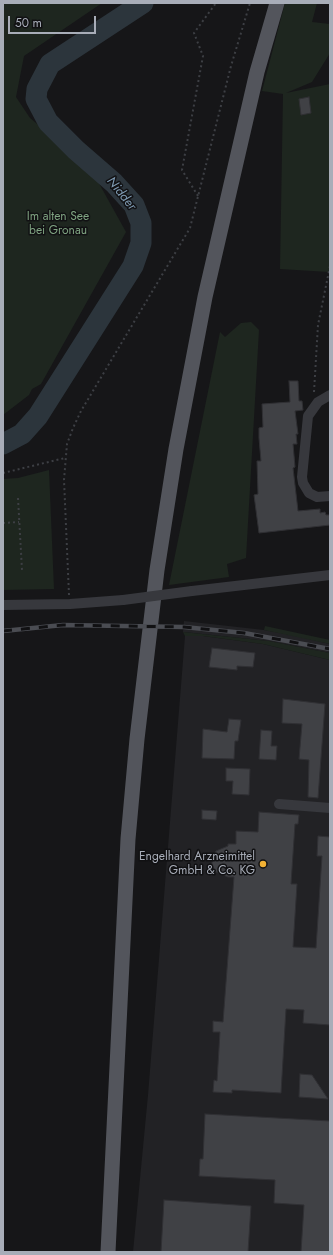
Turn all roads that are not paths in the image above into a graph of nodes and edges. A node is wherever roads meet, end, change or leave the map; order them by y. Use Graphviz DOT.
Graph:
graph roads {
  1 [pos="277,3"];
  2 [pos="330,395"];
  3 [pos="330,496"];
  4 [pos="330,575"];
  5 [pos="3,605"];
  6 [pos="279,804"];
  7 [pos="330,808"];
  8 [pos="108,1252"];
  1 -- 8 [label="main road"];
  2 -- 3 [label="street"];
  4 -- 5 [label="street, bridge"];
  6 -- 7 [label="street"];
}
